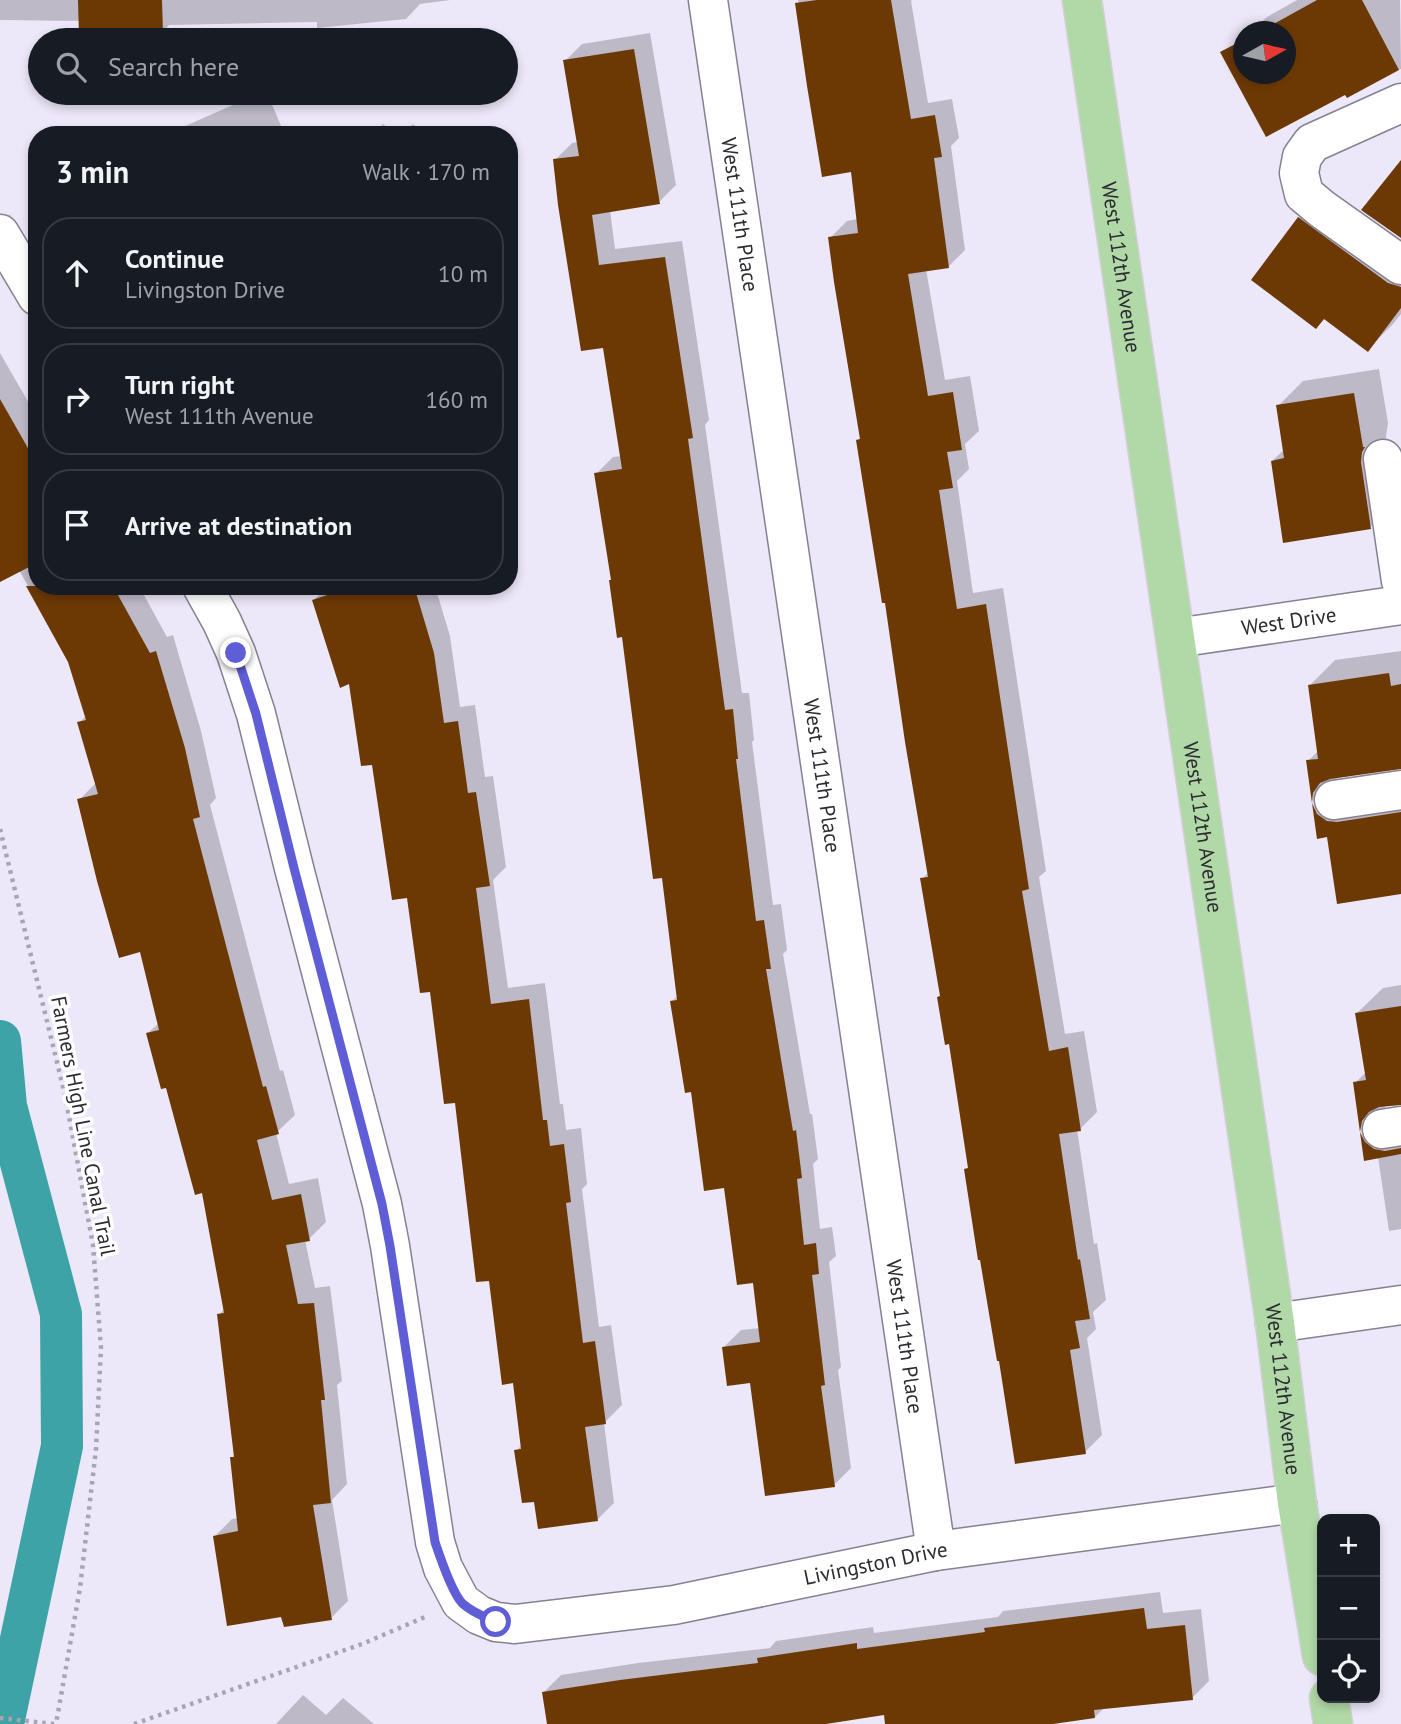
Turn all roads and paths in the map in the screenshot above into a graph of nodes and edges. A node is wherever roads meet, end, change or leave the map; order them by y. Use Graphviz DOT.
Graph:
graph roads {
  1 [pos="708,0"];
  2 [pos="1082,0"];
  3 [pos="1401,103"];
  4 [pos="0,234"];
  5 [pos="1401,265"];
  6 [pos="28,281"];
  7 [pos="1383,459"];
  8 [pos="1401,580"];
  9 [pos="207,595"];
  10 [pos="1401,605"];
  11 [pos="1176,638"];
  12 [pos="1401,790"];
  13 [pos="1334,800"];
  14 [pos="0,829"];
  15 [pos="1401,1305"];
  16 [pos="1275,1323"];
  17 [pos="1297,1503"];
  18 [pos="936,1551"];
  19 [pos="461,1602"];
  20 [pos="1319,1640"];
  21 [pos="1330,1703"];
  22 [pos="0,1718"];
  23 [pos="55,1724"];
  24 [pos="134,1724"];
  25 [pos="1334,1724"];
  1 -- 18 [label="street, West 111th Place"];
  2 -- 11 [label="main road, West 112th Avenue"];
  3 -- 5 [label="street"];
  4 -- 6 [label="street"];
  7 -- 8 [label="street"];
  9 -- 19 [label="street"];
  10 -- 11 [label="street, West Drive"];
  11 -- 16 [label="main road, West 112th Avenue"];
  12 -- 13 [label="street"];
  14 -- 23 [label="path, Farmers High Line Canal Trail"];
  15 -- 16 [label="street"];
  16 -- 17 [label="main road, West 112th Avenue"];
  17 -- 18 [label="street, Livingston Drive"];
  17 -- 20 [label="main road, West 112th Avenue"];
  18 -- 19 [label="street, Livingston Drive"];
  19 -- 24 [label="path"];
  21 -- 25 [label="main road"];
  22 -- 23 [label="path"];
}
